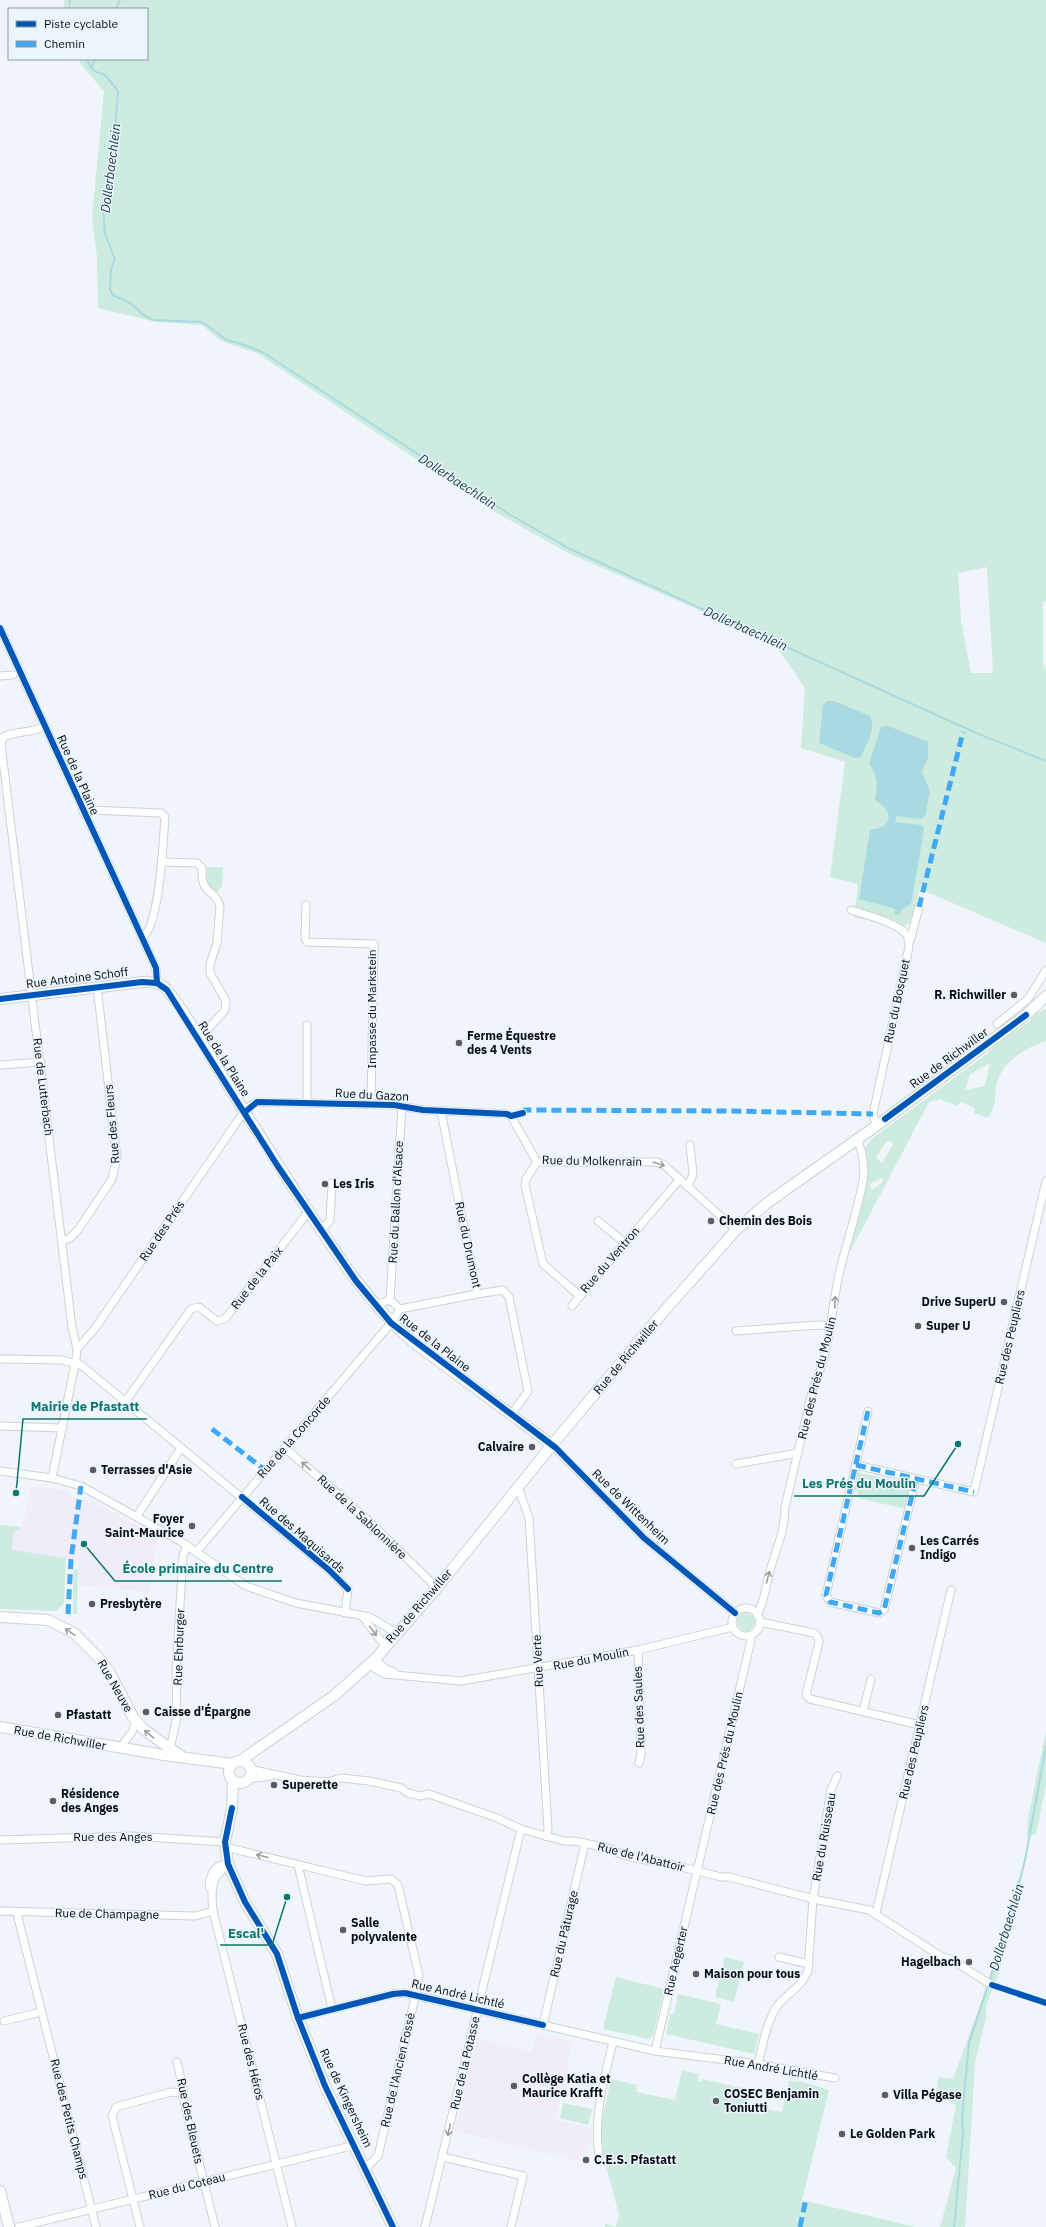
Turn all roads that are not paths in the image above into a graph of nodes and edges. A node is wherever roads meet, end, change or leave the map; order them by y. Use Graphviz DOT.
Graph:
graph roads {
  1 [pos="0,628"];
  2 [pos="13,675"];
  3 [pos="0,676"];
  4 [pos="44,727"];
  5 [pos="1,756"];
  6 [pos="83,812"];
  7 [pos="162,862"];
  8 [pos="306,905"];
  9 [pos="918,907"];
  10 [pos="851,910"];
  11 [pos="140,939"];
  12 [pos="909,947"];
  13 [pos="1046,970"];
  14 [pos="157,983"];
  15 [pos="97,987"];
  16 [pos="32,995"];
  17 [pos="1046,996"];
  18 [pos="0,999"];
  19 [pos="1046,1005"];
  20 [pos="1026,1015"];
  21 [pos="997,1024"];
  22 [pos="307,1025"];
  23 [pos="199,1039"];
  24 [pos="41,1062"];
  25 [pos="0,1065"];
  26 [pos="307,1103"];
  27 [pos="371,1104"];
  28 [pos="402,1105"];
  29 [pos="440,1111"];
  30 [pos="245,1112"];
  31 [pos="523,1113"];
  32 [pos="511,1116"];
  33 [pos="876,1126"];
  34 [pos="857,1140"];
  35 [pos="690,1145"];
  36 [pos="537,1162"];
  37 [pos="680,1180"];
  38 [pos="1046,1181"];
  39 [pos="332,1184"];
  40 [pos="688,1187"];
  41 [pos="309,1212"];
  42 [pos="598,1221"];
  43 [pos="736,1230"];
  44 [pos="321,1231"];
  45 [pos="62,1241"];
  46 [pos="626,1243"];
  47 [pos="477,1294"];
  48 [pos="580,1296"];
  49 [pos="390,1300"];
  50 [pos="376,1305"];
  51 [pos="572,1306"];
  52 [pos="400,1309"];
  53 [pos="392,1323"];
  54 [pos="830,1326"];
  55 [pos="736,1331"];
  56 [pos="77,1349"];
  57 [pos="0,1359"];
  58 [pos="76,1362"];
  59 [pos="125,1402"];
  60 [pos="868,1411"];
  61 [pos="511,1415"];
  62 [pos="0,1426"];
  63 [pos="63,1428"];
  64 [pos="552,1445"];
  65 [pos="181,1448"];
  66 [pos="285,1448"];
  67 [pos="798,1453"];
  68 [pos="736,1464"];
  69 [pos="856,1465"];
  70 [pos="0,1471"];
  71 [pos="52,1478"];
  72 [pos="916,1479"];
  73 [pos="518,1487"];
  74 [pos="242,1497"];
  75 [pos="137,1516"];
  76 [pos="187,1545"];
  77 [pos="198,1551"];
  78 [pos="437,1588"];
  79 [pos="951,1590"];
  80 [pos="735,1613"];
  81 [pos="345,1614"];
  82 [pos="362,1616"];
  83 [pos="0,1617"];
  84 [pos="758,1618"];
  85 [pos="733,1627"];
  86 [pos="396,1633"];
  87 [pos="751,1635"];
  88 [pos="385,1646"];
  89 [pos="638,1650"];
  90 [pos="372,1662"];
  91 [pos="539,1668"];
  92 [pos="871,1678"];
  93 [pos="863,1711"];
  94 [pos="136,1721"];
  95 [pos="920,1724"];
  96 [pos="0,1727"];
  97 [pos="120,1748"];
  98 [pos="170,1749"];
  99 [pos="180,1756"];
  100 [pos="639,1763"];
  101 [pos="241,1772"];
  102 [pos="837,1776"];
  103 [pos="521,1829"];
  104 [pos="547,1837"];
  105 [pos="0,1840"];
  106 [pos="585,1843"];
  107 [pos="225,1844"];
  108 [pos="298,1865"];
  109 [pos="225,1866"];
  110 [pos="696,1871"];
  111 [pos="813,1899"];
  112 [pos="0,1911"];
  113 [pos="213,1911"];
  114 [pos="18,1912"];
  115 [pos="876,1913"];
  116 [pos="779,1957"];
  117 [pos="809,1964"];
  118 [pos="992,1985"];
  119 [pos="416,1995"];
  120 [pos="332,2009"];
  121 [pos="478,2010"];
  122 [pos="41,2012"];
  123 [pos="298,2018"];
  124 [pos="4,2021"];
  125 [pos="542,2025"];
  126 [pos="613,2042"];
  127 [pos="655,2051"];
  128 [pos="177,2062"];
  129 [pos="758,2064"];
  130 [pos="835,2078"];
  131 [pos="182,2093"];
  132 [pos="356,2145"];
  133 [pos="599,2156"];
  134 [pos="443,2157"];
  135 [pos="277,2164"];
  136 [pos="366,2168"];
  137 [pos="203,2181"];
  138 [pos="0,2191"];
  139 [pos="133,2200"];
  140 [pos="92,2209"];
  141 [pos="9,2227"];
  142 [pos="19,2227"];
  143 [pos="96,2227"];
  144 [pos="140,2227"];
  145 [pos="215,2227"];
  146 [pos="292,2227"];
  147 [pos="393,2227"];
  148 [pos="425,2227"];
  149 [pos="511,2227"];
  1 -- 4 [label="street, Rue de la Plaine"];
  2 -- 3 [label="street"];
  4 -- 5 [label="street, Rue de Lutterbach"];
  4 -- 6 [label="street, Rue de la Plaine"];
  5 -- 16 [label="street, Rue de Lutterbach"];
  6 -- 7 [label="street"];
  6 -- 11 [label="street, Rue de la Plaine"];
  7 -- 11 [label="street"];
  7 -- 23 [label="street"];
  8 -- 27 [label="street, Impasse du Markstein"];
  9 -- 12 [label="street"];
  10 -- 12 [label="street, Rue du Bosquet"];
  11 -- 14 [label="street, Rue de la Plaine"];
  12 -- 33 [label="street, Rue du Bosquet"];
  13 -- 21 [label="street, Rue de Richwiller"];
  14 -- 15 [label="main road, Rue Antoine Schoff"];
  14 -- 23 [label="main road, Rue de la Plaine"];
  15 -- 16 [label="main road, Rue Antoine Schoff"];
  15 -- 45 [label="street, Rue des Fleurs"];
  16 -- 18 [label="main road, Rue Antoine Schoff"];
  16 -- 24 [label="street, Rue de Lutterbach"];
  17 -- 20 [label="main road, Rue de Richwiller"];
  19 -- 20 [label="main road, Rue de Richwiller"];
  20 -- 33 [label="main road, Rue de Richwiller"];
  22 -- 26 [label="street"];
  23 -- 30 [label="main road, Rue de la Plaine"];
  24 -- 25 [label="street"];
  24 -- 45 [label="street, Rue de Lutterbach"];
  26 -- 27 [label="street, Rue du Gazon"];
  26 -- 30 [label="street, Rue du Gazon"];
  27 -- 28 [label="street, Rue du Gazon"];
  28 -- 29 [label="street, Rue du Gazon"];
  28 -- 49 [label="street, Rue du Ballon d'Alsace"];
  29 -- 32 [label="street, Rue du Gazon"];
  29 -- 47 [label="street, Rue du Drumont"];
  30 -- 41 [label="main road, Rue de la Plaine"];
  30 -- 56 [label="street, Rue des Prés"];
  31 -- 32 [label="street, Rue du Gazon"];
  32 -- 36 [label="street, Rue du Molkenrain"];
  33 -- 34 [label="main road, Rue de Richwiller"];
  34 -- 43 [label="main road, Rue de Richwiller"];
  54 -- 34 [label="street, Rue des Prés du Moulin, one-way"];
  35 -- 40 [label="street"];
  36 -- 37 [label="street, Rue du Molkenrain, one-way"];
  36 -- 48 [label="street, Rue du Ventron"];
  37 -- 40 [label="street, Rue du Molkenrain"];
  37 -- 46 [label="street, Rue du Ventron"];
  38 -- 72 [label="street, Rue des Peupliers"];
  39 -- 44 [label="street"];
  40 -- 43 [label="street, Rue du Molkenrain"];
  41 -- 44 [label="main road, Rue de la Plaine"];
  41 -- 59 [label="street, Rue de la Paix"];
  42 -- 46 [label="street"];
  43 -- 64 [label="main road, Rue de Richwiller"];
  44 -- 50 [label="main road, Rue de la Plaine"];
  45 -- 56 [label="street, Rue de Lutterbach"];
  46 -- 48 [label="street, Rue du Ventron"];
  47 -- 52 [label="street"];
  47 -- 61 [label="street, Rue du Drumont"];
  48 -- 51 [label="street"];
  49 -- 50 [label="street"];
  49 -- 52 [label="street, Rue de la Plaine"];
  50 -- 53 [label="main road, Rue de la Plaine"];
  52 -- 53 [label="street, Rue de la Plaine"];
  53 -- 61 [label="main road, Rue de la Plaine"];
  53 -- 66 [label="street, Rue de la Concorde"];
  54 -- 55 [label="street"];
  54 -- 67 [label="street, Rue des Prés du Moulin"];
  56 -- 58 [label="street, Rue de Lutterbach"];
  57 -- 58 [label="street"];
  58 -- 59 [label="street, Rue des Maquisards"];
  58 -- 63 [label="street, Rue de Lutterbach"];
  59 -- 65 [label="street, Rue des Maquisards"];
  60 -- 69 [label="street"];
  61 -- 64 [label="main road, Rue de la Plaine"];
  62 -- 63 [label="street"];
  63 -- 71 [label="street, Rue de Lutterbach"];
  64 -- 73 [label="main road, Rue de Richwiller"];
  64 -- 80 [label="street, Rue de Wittenheim"];
  65 -- 74 [label="street, Rue des Maquisards"];
  65 -- 75 [label="street"];
  66 -- 74 [label="street, Rue de la Concorde"];
  78 -- 66 [label="street, Rue de la Sablonnière, one-way"];
  67 -- 68 [label="street"];
  84 -- 67 [label="street, Rue des Prés du Moulin, one-way"];
  69 -- 72 [label="street"];
  69 -- 72 [label="street"];
  70 -- 71 [label="street"];
  71 -- 75 [label="street"];
  73 -- 78 [label="main road, Rue de Richwiller"];
  73 -- 91 [label="street, Rue Verte"];
  74 -- 77 [label="street, Rue de la Concorde"];
  74 -- 81 [label="street, Rue des Maquisards"];
  75 -- 76 [label="street"];
  76 -- 77 [label="street"];
  76 -- 98 [label="street, Rue Ehrburger"];
  77 -- 81 [label="street"];
  78 -- 86 [label="main road, Rue de Richwiller"];
  79 -- 95 [label="street, Rue des Peupliers"];
  80 -- 84 [label="street"];
  80 -- 85 [label="street"];
  81 -- 82 [label="street"];
  82 -- 86 [label="street"];
  82 -- 88 [label="street, one-way"];
  94 -- 83 [label="main road, Rue Neuve, one-way"];
  84 -- 87 [label="street"];
  84 -- 93 [label="street"];
  85 -- 87 [label="street"];
  85 -- 89 [label="street, Rue du Moulin"];
  86 -- 88 [label="main road, Rue de Richwiller"];
  87 -- 110 [label="street, Rue des Prés du Moulin"];
  88 -- 90 [label="main road, Rue de Richwiller"];
  89 -- 91 [label="street, Rue du Moulin"];
  89 -- 100 [label="street, Rue des Saules"];
  90 -- 91 [label="street, Rue du Moulin"];
  90 -- 101 [label="main road, Rue de Richwiller"];
  91 -- 104 [label="street, Rue Verte"];
  92 -- 93 [label="street"];
  93 -- 95 [label="street"];
  94 -- 97 [label="street, Rue de Richwiller"];
  98 -- 94 [label="main road, Rue Neuve, one-way"];
  95 -- 115 [label="street, Rue des Peupliers"];
  96 -- 97 [label="main road, Rue de Richwiller"];
  97 -- 99 [label="main road, Rue de Richwiller"];
  98 -- 99 [label="main road, Rue Neuve"];
  99 -- 101 [label="main road, Rue de Richwiller"];
  101 -- 103 [label="street, Rue de l'Abattoir"];
  101 -- 107 [label="main road"];
  102 -- 111 [label="street, Rue du Ruisseau"];
  103 -- 104 [label="street, Rue de l'Abattoir"];
  103 -- 121 [label="street, Rue de la Potasse"];
  104 -- 106 [label="street, Rue de l'Abattoir"];
  105 -- 107 [label="street, Rue des Anges"];
  106 -- 110 [label="street, Rue de l'Abattoir"];
  106 -- 125 [label="street, Rue du Pâturage"];
  108 -- 107 [label="street, Rue de l'Ancien Fossé, one-way"];
  107 -- 109 [label="main road"];
  108 -- 119 [label="street, Rue de l'Ancien Fossé"];
  108 -- 120 [label="street"];
  109 -- 113 [label="street, Rue des Héros"];
  109 -- 123 [label="main road, Rue de Kingersheim"];
  110 -- 111 [label="street, Rue de l'Abattoir"];
  110 -- 127 [label="street, Rue Aegerter"];
  111 -- 115 [label="street, Rue de l'Abattoir"];
  111 -- 117 [label="street, Rue du Ruisseau"];
  112 -- 114 [label="street, Rue de Champagne"];
  113 -- 114 [label="street, Rue de Champagne"];
  113 -- 135 [label="street, Rue des Héros"];
  114 -- 122 [label="street, Rue des Petits Champs"];
  115 -- 118 [label="street, Rue de l'Abattoir"];
  116 -- 117 [label="street"];
  117 -- 129 [label="street, Rue du Ruisseau"];
  119 -- 120 [label="street, Rue André Lichtlé"];
  119 -- 121 [label="street, Rue André Lichtlé"];
  119 -- 136 [label="street, Rue de l'Ancien Fossé"];
  120 -- 123 [label="street, Rue André Lichtlé"];
  121 -- 125 [label="street, Rue André Lichtlé"];
  121 -- 134 [label="street, Rue de la Potasse, one-way"];
  122 -- 124 [label="street"];
  122 -- 140 [label="street, Rue des Petits Champs"];
  123 -- 132 [label="main road, Rue de Kingersheim"];
  125 -- 126 [label="street, Rue André Lichtlé"];
  126 -- 127 [label="street, Rue André Lichtlé"];
  126 -- 133 [label="street"];
  127 -- 129 [label="street, Rue André Lichtlé"];
  128 -- 131 [label="street, Rue des Bleuets"];
  129 -- 130 [label="street, Rue André Lichtlé"];
  131 -- 137 [label="street, Rue des Bleuets"];
  131 -- 139 [label="street"];
  132 -- 135 [label="street, Rue du Coteau"];
  132 -- 136 [label="main road, Rue de Kingersheim"];
  134 -- 148 [label="street, Rue de la Potasse"];
  134 -- 149 [label="street"];
  135 -- 137 [label="street, Rue du Coteau"];
  135 -- 146 [label="street, Rue des Héros"];
  136 -- 147 [label="main road, Rue de Kingersheim"];
  137 -- 139 [label="street, Rue du Coteau"];
  137 -- 145 [label="street, Rue des Bleuets"];
  138 -- 141 [label="main road"];
  139 -- 140 [label="street, Rue du Coteau"];
  139 -- 144 [label="street"];
  140 -- 142 [label="street, Rue du Coteau"];
  140 -- 143 [label="street, Rue des Petits Champs"];
}
